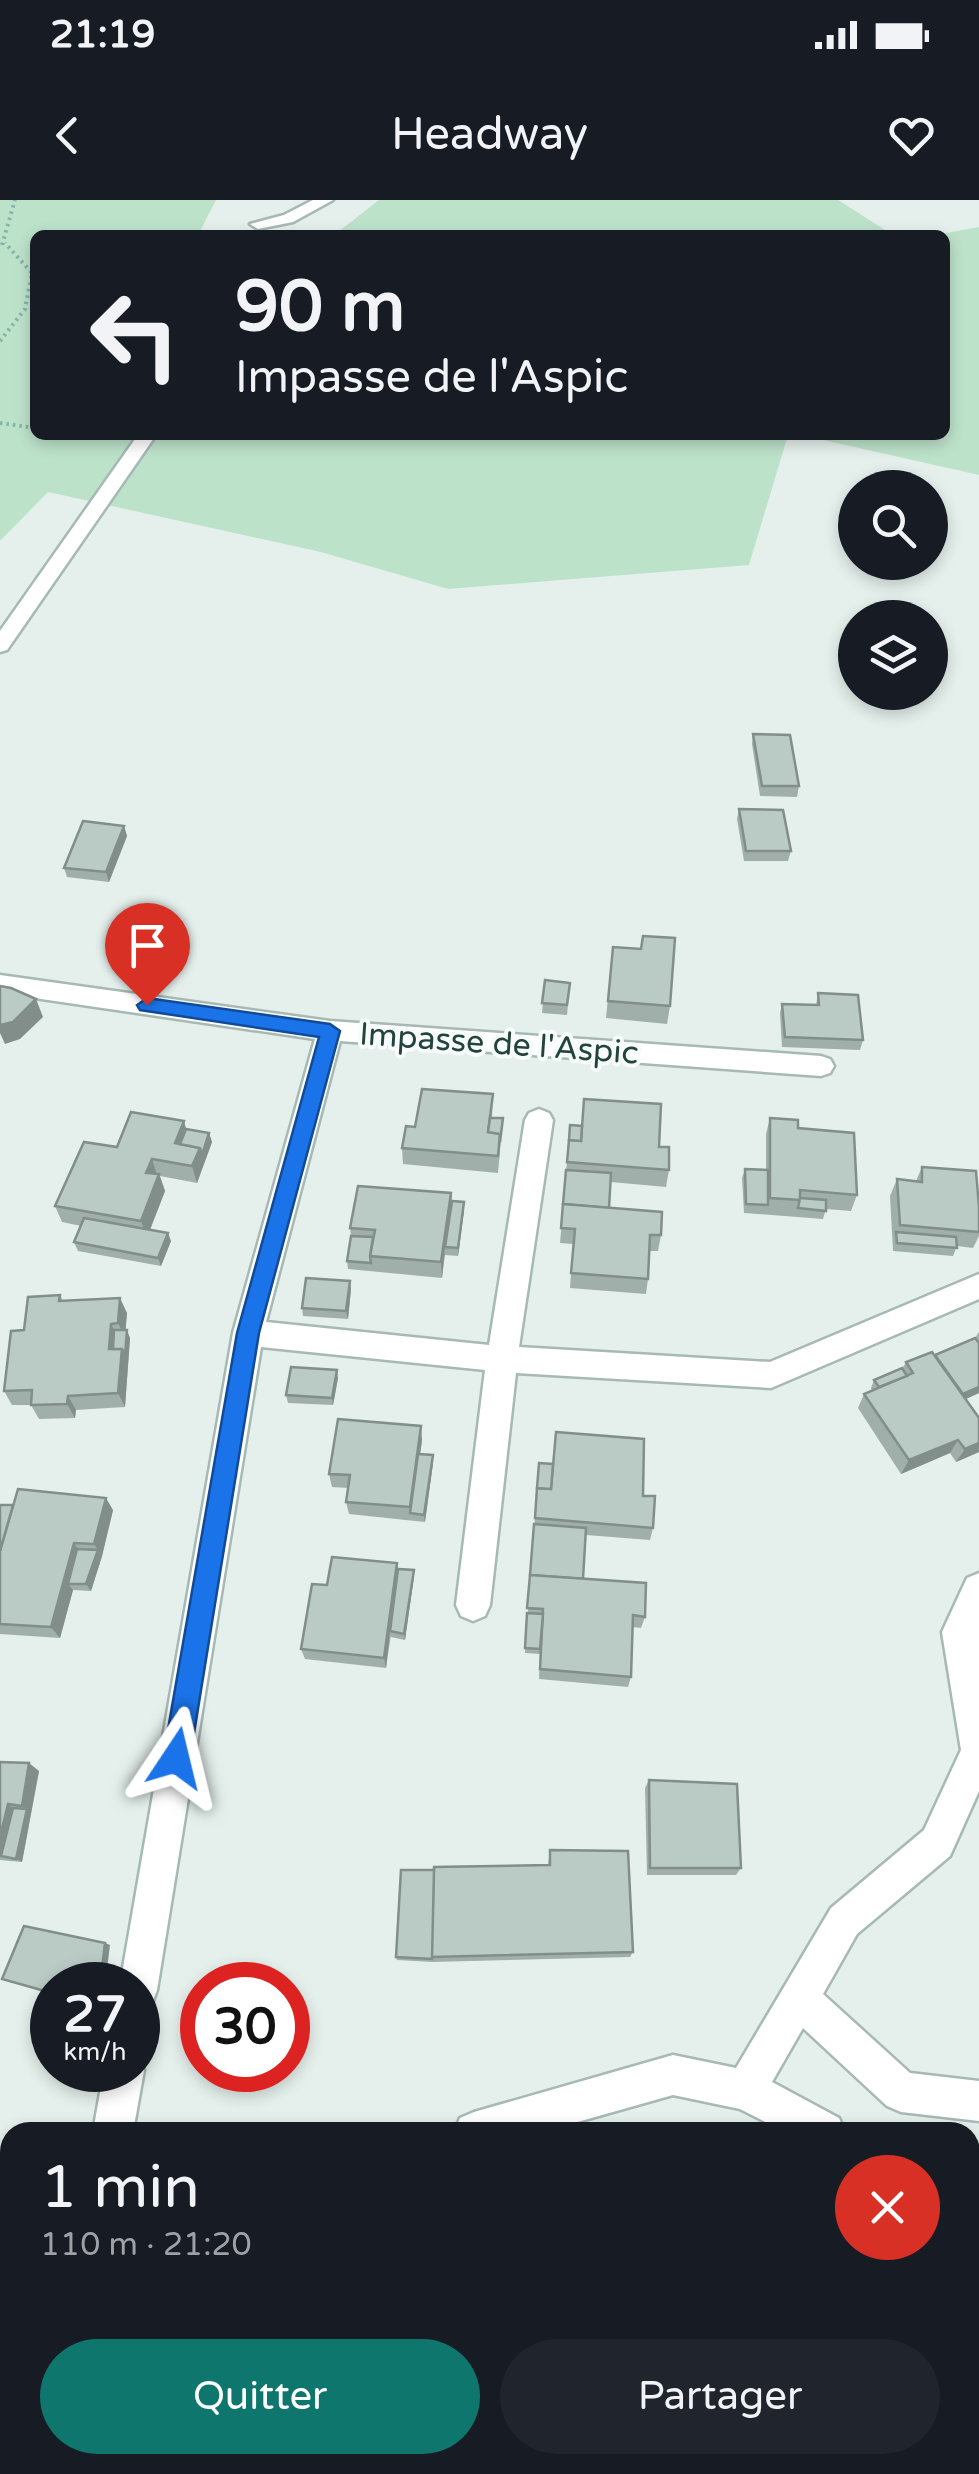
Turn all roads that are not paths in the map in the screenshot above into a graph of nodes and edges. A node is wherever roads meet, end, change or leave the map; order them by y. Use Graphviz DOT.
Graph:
graph roads {
  1 [pos="268,200"];
  2 [pos="325,200"];
  3 [pos="255,229"];
  4 [pos="144,440"];
  5 [pos="0,646"];
  6 [pos="0,984"];
  7 [pos="330,1031"];
  8 [pos="821,1066"];
  9 [pos="539,1120"];
  10 [pos="979,1286"];
  11 [pos="248,1333"];
  12 [pos="502,1359"];
  13 [pos="979,1589"];
  14 [pos="473,1605"];
  15 [pos="979,1751"];
  16 [pos="143,1962"];
  17 [pos="798,1996"];
  18 [pos="745,2090"];
  19 [pos="120,2092"];
  20 [pos="979,2101"];
  21 [pos="116,2122"];
  22 [pos="509,2122"];
  23 [pos="808,2122"];
  1 -- 3 [label="street"];
  2 -- 3 [label="street"];
  4 -- 5 [label="street"];
  6 -- 7 [label="street, Impasse de l'Aspic"];
  7 -- 8 [label="street, Impasse de l'Aspic"];
  7 -- 11 [label="street"];
  9 -- 12 [label="street"];
  10 -- 12 [label="street"];
  11 -- 12 [label="street"];
  11 -- 16 [label="street"];
  12 -- 14 [label="street"];
  13 -- 15 [label="street"];
  15 -- 17 [label="street"];
  17 -- 18 [label="street"];
  17 -- 20 [label="street"];
  18 -- 22 [label="street"];
  18 -- 23 [label="street"];
  19 -- 21 [label="street"];
}
